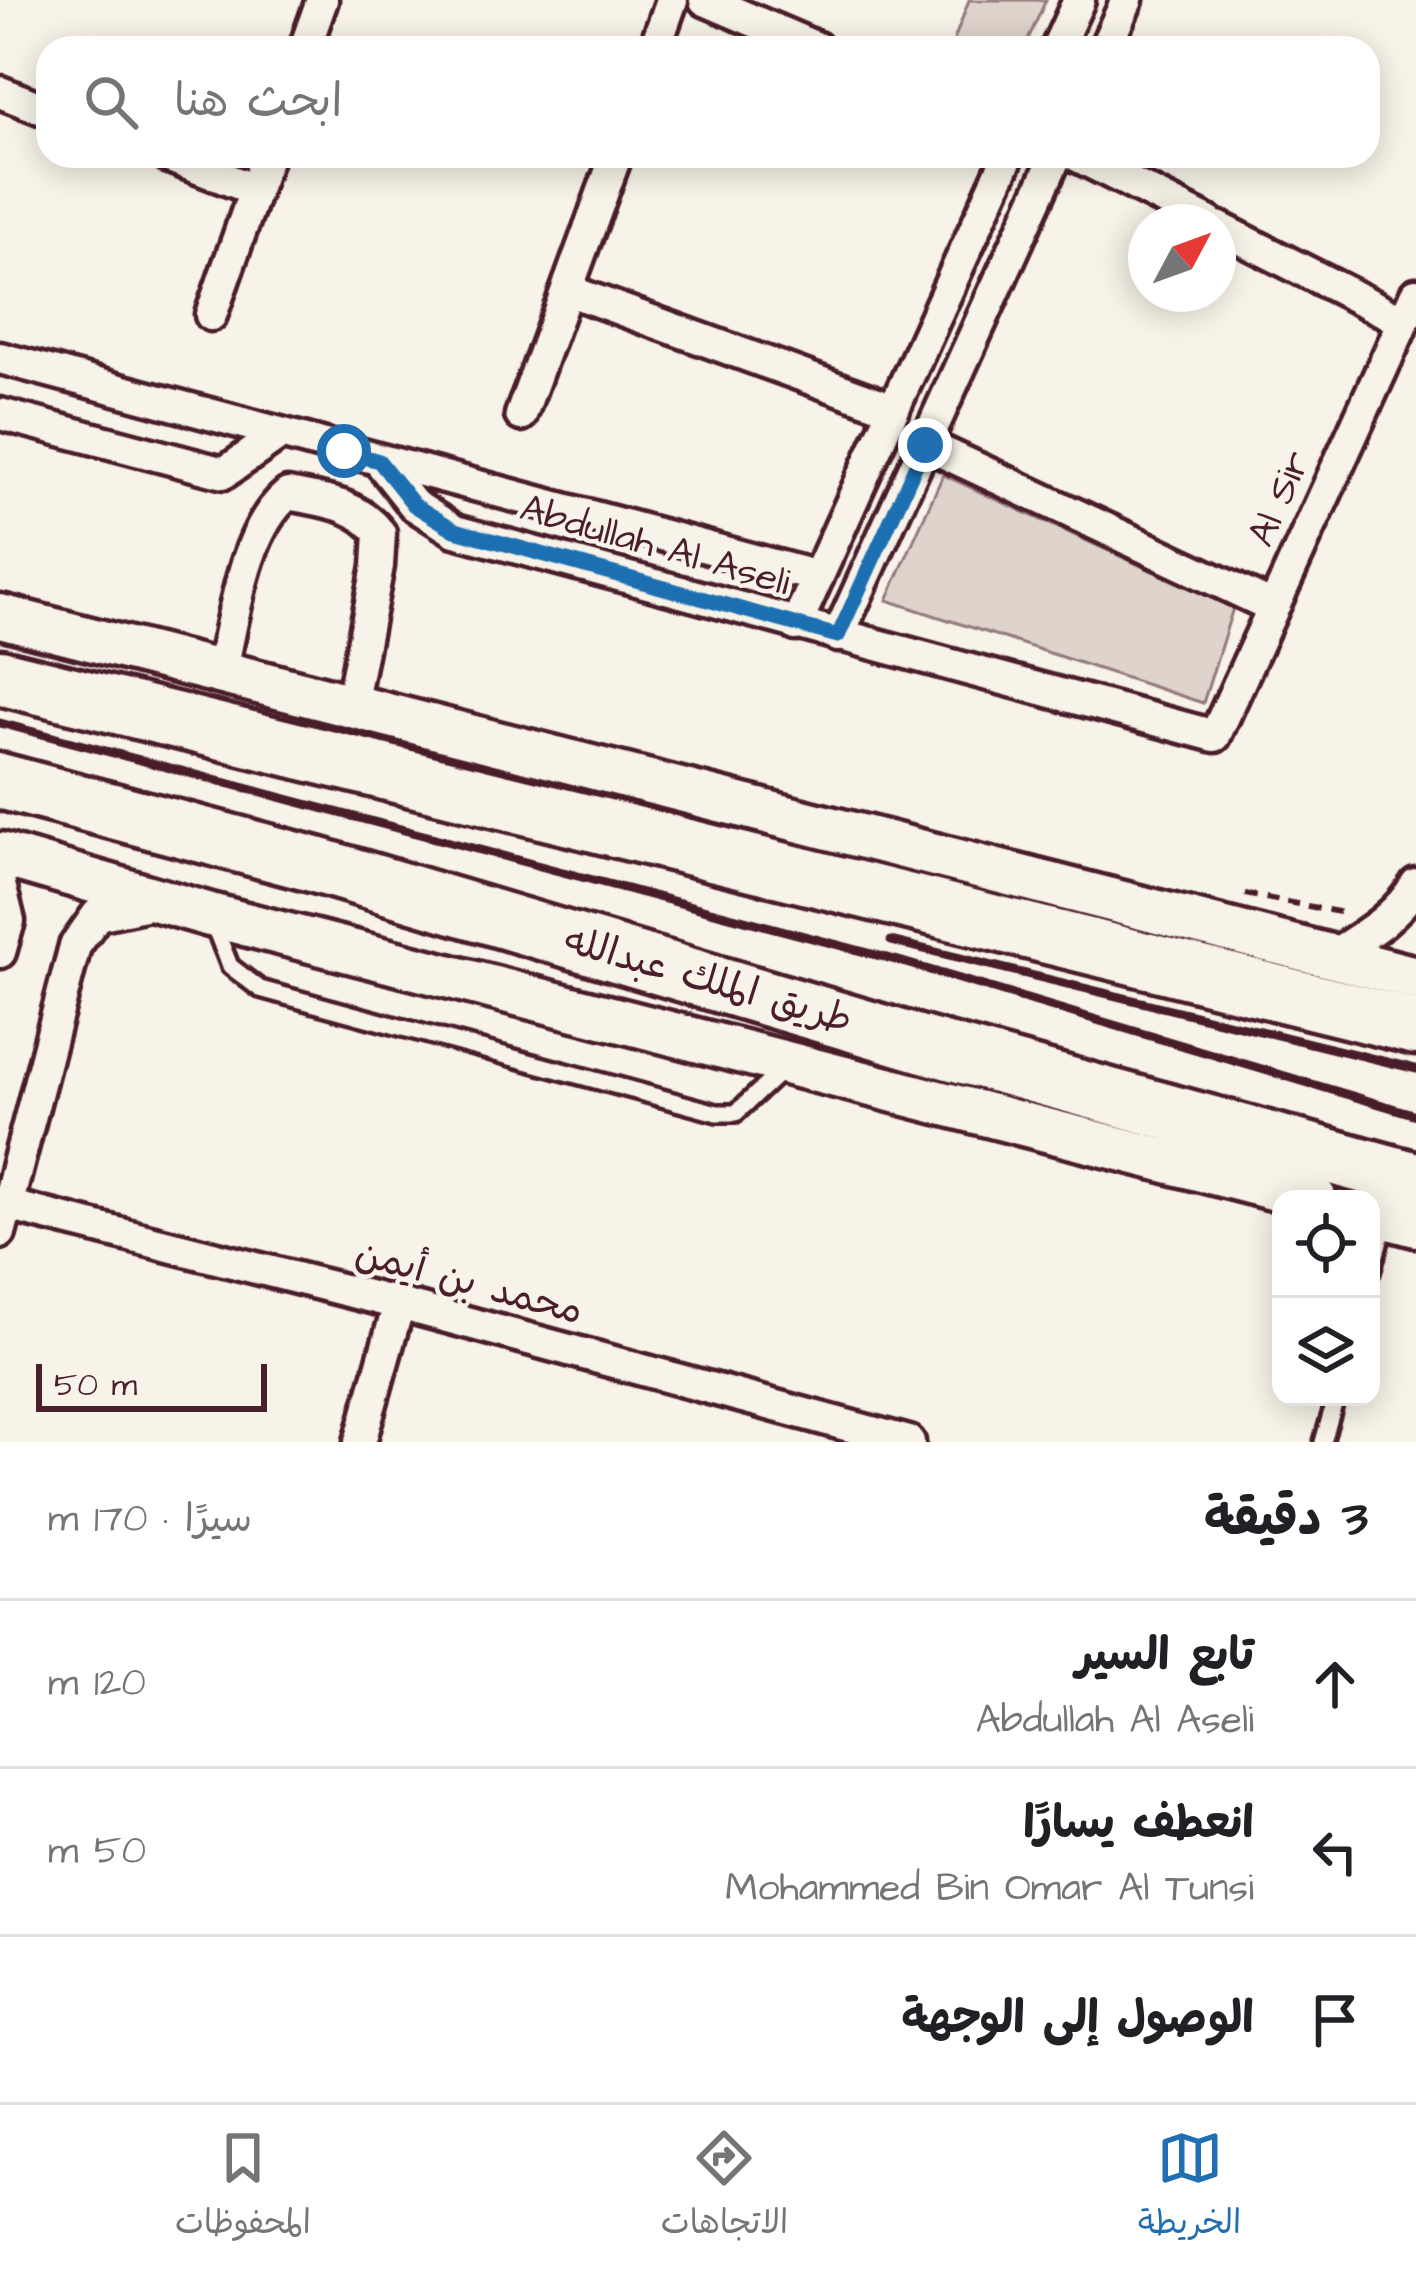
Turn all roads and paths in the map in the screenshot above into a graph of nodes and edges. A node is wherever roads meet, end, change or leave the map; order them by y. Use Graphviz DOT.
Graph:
graph roads {
  1 [pos="322,0"];
  2 [pos="672,0"];
  3 [pos="705,0"];
  4 [pos="1078,0"];
  5 [pos="1127,0"];
  6 [pos="309,36"];
  7 [pos="659,36"];
  8 [pos="789,36"];
  9 [pos="1062,36"];
  10 [pos="1111,36"];
  11 [pos="0,92"];
  12 [pos="36,106"];
  13 [pos="198,168"];
  14 [pos="263,168"];
  15 [pos="612,168"];
  16 [pos="1003,168"];
  17 [pos="1051,168"];
  18 [pos="1102,168"];
  19 [pos="255,190"];
  20 [pos="1173,204"];
  21 [pos="1236,235"];
  22 [pos="567,290"];
  23 [pos="1409,308"];
  24 [pos="211,315"];
  25 [pos="0,358"];
  26 [pos="894,409"];
  27 [pos="0,414"];
  28 [pos="521,416"];
  29 [pos="280,434"];
  30 [pos="925,445"];
  31 [pos="344,451"];
  32 [pos="379,461"];
  33 [pos="331,503"];
  34 [pos="818,577"];
  35 [pos="1273,608"];
  36 [pos="0,616"];
  37 [pos="796,626"];
  38 [pos="838,636"];
  39 [pos="221,673"];
  40 [pos="0,677"];
  41 [pos="351,706"];
  42 [pos="1215,736"];
  43 [pos="0,781"];
  44 [pos="0,854"];
  45 [pos="1416,884"];
  46 [pos="0,885"];
  47 [pos="161,902"];
  48 [pos="210,915"];
  49 [pos="0,952"];
  50 [pos="1332,956"];
  51 [pos="1416,978"];
  52 [pos="1416,1027"];
  53 [pos="787,1065"];
  54 [pos="1280,1190"];
  55 [pos="1397,1209"];
  56 [pos="3,1218"];
  57 [pos="1380,1250"];
  58 [pos="399,1304"];
  59 [pos="1333,1406"];
  60 [pos="360,1442"];
  61 [pos="909,1442"];
  62 [pos="1323,1442"];
  1 -- 6 [label="street"];
  2 -- 7 [label="street"];
  3 -- 8 [label="street"];
  4 -- 9 [label="street"];
  5 -- 10 [label="street"];
  11 -- 12 [label="street"];
  13 -- 19 [label="street"];
  14 -- 19 [label="street"];
  15 -- 22 [label="street"];
  16 -- 26 [label="street"];
  17 -- 30 [label="street"];
  18 -- 20 [label="street"];
  19 -- 24 [label="street"];
  21 -- 23 [label="street"];
  22 -- 26 [label="street"];
  22 -- 28 [label="street"];
  23 -- 35 [label="street, Al Sir"];
  25 -- 29 [label="street"];
  26 -- 34 [label="street"];
  27 -- 29 [label="street"];
  29 -- 31 [label="street"];
  30 -- 35 [label="street"];
  30 -- 38 [label="street"];
  31 -- 32 [label="street"];
  31 -- 33 [label="street"];
  32 -- 34 [label="street"];
  32 -- 37 [label="street, Abdullah Al Aseli"];
  33 -- 39 [label="street"];
  33 -- 41 [label="street"];
  34 -- 37 [label="street"];
  35 -- 42 [label="street, Al Sir"];
  36 -- 39 [label="street"];
  37 -- 38 [label="street, Abdullah Al Aseli"];
  38 -- 42 [label="street, Abdullah Al Aseli"];
  39 -- 41 [label="street"];
  40 -- 52 [label="highway"];
  41 -- 50 [label="street"];
  43 -- 55 [label="highway, طريق الملك عبدالله"];
  44 -- 47 [label="street"];
  45 -- 50 [label="street"];
  46 -- 49 [label="street"];
  47 -- 48 [label="street"];
  47 -- 56 [label="street"];
  48 -- 53 [label="street"];
  48 -- 53 [label="lane"];
  50 -- 51 [label="street"];
  53 -- 54 [label="street"];
  55 -- 57 [label="lane"];
  56 -- 58 [label="street, محمد بن أيمن"];
  58 -- 60 [label="street"];
  58 -- 61 [label="street, محمد بن أيمن"];
  59 -- 62 [label="lane"];
}
